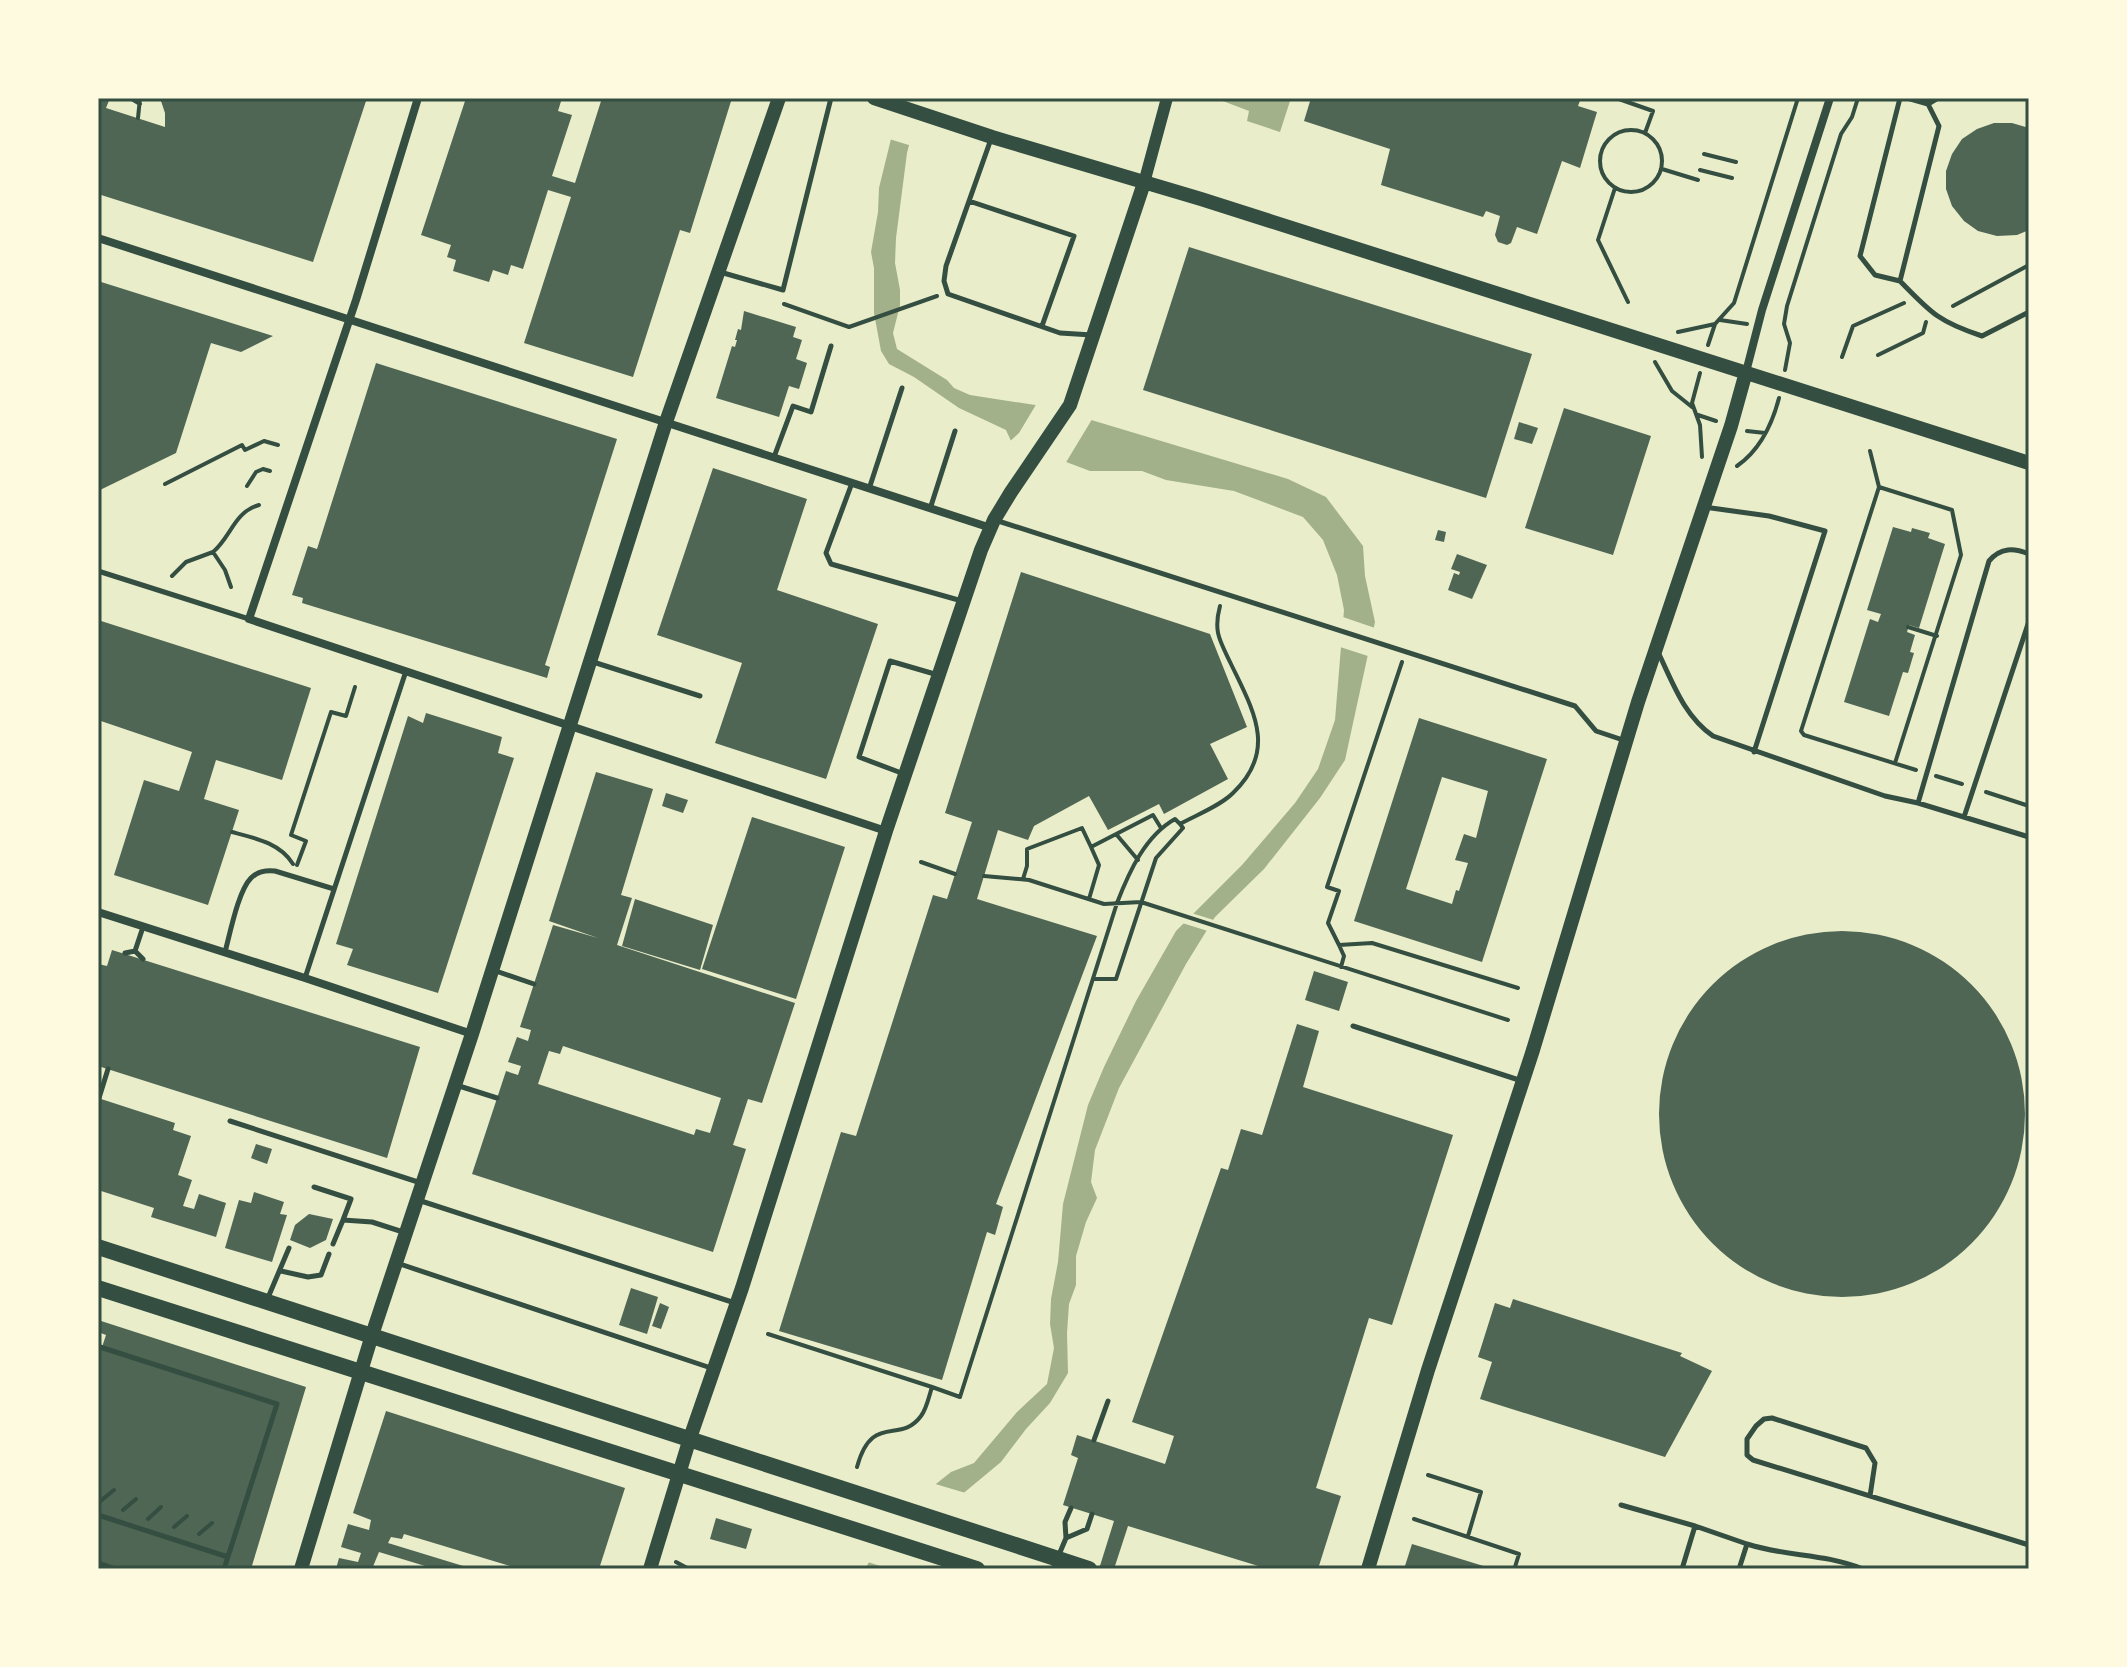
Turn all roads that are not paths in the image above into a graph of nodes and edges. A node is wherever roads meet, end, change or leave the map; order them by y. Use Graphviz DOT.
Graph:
graph roads {
  1 [pos="418,98"];
  2 [pos="779,98"];
  3 [pos="831,98"];
  4 [pos="874,98"];
  5 [pos="1167,98"];
  6 [pos="1830,98"];
  7 [pos="1900,98"];
  8 [pos="1907,98"];
  9 [pos="1938,98"];
  10 [pos="1928,104"];
  11 [pos="992,137"];
  12 [pos="1144,183"];
  13 [pos="969,201"];
  14 [pos="98,238"];
  15 [pos="718,271"];
  16 [pos="1900,281"];
  17 [pos="2029,312"];
  18 [pos="349,321"];
  19 [pos="1042,326"];
  20 [pos="1093,335"];
  21 [pos="831,346"];
  22 [pos="1746,372"];
  23 [pos="902,388"];
  24 [pos="666,422"];
  25 [pos="955,431"];
  26 [pos="774,457"];
  27 [pos="2029,463"];
  28 [pos="852,483"];
  29 [pos="869,489"];
  30 [pos="1703,507"];
  31 [pos="930,509"];
  32 [pos="992,524"];
  33 [pos="2029,554"];
  34 [pos="98,571"];
  35 [pos="964,602"];
  36 [pos="249,619"];
  37 [pos="2029,621"];
  38 [pos="1656,647"];
  39 [pos="589,661"];
  40 [pos="407,670"];
  41 [pos="939,676"];
  42 [pos="700,696"];
  43 [pos="568,724"];
  44 [pos="1627,741"];
  45 [pos="1754,752"];
  46 [pos="905,774"];
  47 [pos="1918,803"];
  48 [pos="1964,817"];
  49 [pos="886,831"];
  50 [pos="2029,837"];
  51 [pos="334,889"];
  52 [pos="98,912"];
  53 [pos="143,927"];
  54 [pos="135,951"];
  55 [pos="225,952"];
  56 [pos="125,953"];
  57 [pos="143,959"];
  58 [pos="492,970"];
  59 [pos="305,978"];
  60 [pos="534,984"];
  61 [pos="1353,1026"];
  62 [pos="472,1034"];
  63 [pos="108,1069"];
  64 [pos="1523,1081"];
  65 [pos="455,1085"];
  66 [pos="99,1098"];
  67 [pos="497,1098"];
  68 [pos="230,1121"];
  69 [pos="422,1184"];
  70 [pos="314,1187"];
  71 [pos="417,1199"];
  72 [pos="343,1220"];
  73 [pos="406,1233"];
  74 [pos="333,1244"];
  75 [pos="98,1247"];
  76 [pos="289,1248"];
  77 [pos="329,1254"];
  78 [pos="396,1263"];
  79 [pos="281,1271"];
  80 [pos="98,1288"];
  81 [pos="267,1301"];
  82 [pos="736,1303"];
  83 [pos="372,1335"];
  84 [pos="100,1347"];
  85 [pos="714,1369"];
  86 [pos="360,1372"];
  87 [pos="1108,1401"];
  88 [pos="690,1438"];
  89 [pos="1094,1440"];
  90 [pos="679,1474"];
  91 [pos="1870,1496"];
  92 [pos="1621,1505"];
  93 [pos="1071,1508"];
  94 [pos="1092,1514"];
  95 [pos="98,1515"];
  96 [pos="1695,1526"];
  97 [pos="1066,1538"];
  98 [pos="1747,1544"];
  99 [pos="2029,1545"];
  100 [pos="228,1557"];
  101 [pos="98,1563"];
  102 [pos="1054,1564"];
  103 [pos="116,1569"];
  104 [pos="224,1569"];
  105 [pos="301,1569"];
  106 [pos="650,1569"];
  107 [pos="977,1569"];
  108 [pos="1089,1569"];
  109 [pos="1368,1569"];
  110 [pos="1682,1569"];
  111 [pos="1739,1569"];
  112 [pos="1863,1569"];
  1 -- 18 [label="street"];
  2 -- 15 [label="main road"];
  3 -- 15 [label="lane"];
  4 -- 11 [label="main road"];
  5 -- 12 [label="street"];
  6 -- 22 [label="street"];
  7 -- 16 [label="lane"];
  8 -- 10 [label="lane"];
  9 -- 10 [label="lane"];
  10 -- 16 [label="lane"];
  11 -- 12 [label="main road"];
  11 -- 13 [label="lane"];
  12 -- 20 [label="main road"];
  12 -- 22 [label="main road"];
  13 -- 19 [label="lane"];
  13 -- 19 [label="lane"];
  14 -- 18 [label="street"];
  15 -- 24 [label="main road"];
  16 -- 17 [label="lane"];
  18 -- 24 [label="street"];
  18 -- 36 [label="street"];
  19 -- 20 [label="lane"];
  20 -- 32 [label="main road"];
  21 -- 26 [label="lane"];
  22 -- 27 [label="main road"];
  22 -- 30 [label="main road"];
  23 -- 29 [label="lane"];
  24 -- 26 [label="street"];
  24 -- 39 [label="main road"];
  25 -- 31 [label="lane"];
  26 -- 28 [label="street"];
  28 -- 29 [label="street"];
  28 -- 35 [label="lane"];
  29 -- 31 [label="street"];
  30 -- 38 [label="main road"];
  30 -- 45 [label="lane"];
  31 -- 32 [label="street"];
  32 -- 35 [label="main road"];
  32 -- 44 [label="lane"];
  33 -- 47 [label="lane"];
  34 -- 36 [label="lane"];
  35 -- 41 [label="main road"];
  36 -- 40 [label="street"];
  37 -- 48 [label="lane"];
  38 -- 44 [label="main road"];
  38 -- 45 [label="lane"];
  39 -- 42 [label="lane"];
  39 -- 43 [label="main road"];
  40 -- 43 [label="street"];
  40 -- 51 [label="lane"];
  41 -- 46 [label="main road"];
  41 -- 46 [label="lane"];
  43 -- 49 [label="street"];
  43 -- 58 [label="main road"];
  44 -- 64 [label="main road"];
  45 -- 47 [label="lane"];
  46 -- 49 [label="main road"];
  47 -- 48 [label="lane"];
  48 -- 50 [label="lane"];
  49 -- 82 [label="main road"];
  51 -- 55 [label="lane"];
  51 -- 59 [label="lane"];
  52 -- 53 [label="street"];
  53 -- 54 [label="lane"];
  53 -- 55 [label="street"];
  54 -- 56 [label="lane"];
  54 -- 57 [label="lane"];
  55 -- 59 [label="street"];
  58 -- 60 [label="lane"];
  58 -- 62 [label="main road"];
  59 -- 62 [label="street"];
  61 -- 64 [label="lane"];
  62 -- 65 [label="main road"];
  63 -- 66 [label="lane"];
  64 -- 109 [label="main road"];
  65 -- 67 [label="lane"];
  65 -- 69 [label="main road"];
  68 -- 69 [label="lane"];
  69 -- 71 [label="main road"];
  70 -- 72 [label="lane"];
  71 -- 73 [label="main road"];
  71 -- 82 [label="lane"];
  72 -- 73 [label="lane"];
  72 -- 74 [label="lane"];
  73 -- 78 [label="main road"];
  75 -- 81 [label="main road"];
  76 -- 79 [label="lane"];
  77 -- 79 [label="lane"];
  78 -- 83 [label="main road"];
  78 -- 85 [label="lane"];
  79 -- 81 [label="lane"];
  80 -- 86 [label="main road"];
  81 -- 83 [label="main road"];
  82 -- 85 [label="main road"];
  83 -- 86 [label="main road"];
  83 -- 88 [label="main road"];
  84 -- 100 [label="lane"];
  85 -- 88 [label="main road"];
  86 -- 90 [label="main road"];
  86 -- 105 [label="main road"];
  87 -- 89 [label="lane"];
  88 -- 90 [label="main road"];
  88 -- 102 [label="main road"];
  90 -- 106 [label="main road"];
  90 -- 107 [label="main road"];
  91 -- 91 [label="lane"];
  91 -- 99 [label="lane"];
  92 -- 96 [label="lane"];
  93 -- 97 [label="lane"];
  94 -- 97 [label="lane"];
  95 -- 100 [label="lane"];
  96 -- 98 [label="lane"];
  96 -- 110 [label="lane"];
  97 -- 102 [label="lane"];
  98 -- 111 [label="lane"];
  98 -- 112 [label="lane"];
  100 -- 104 [label="lane"];
  101 -- 103 [label="lane"];
  102 -- 108 [label="main road"];
}
